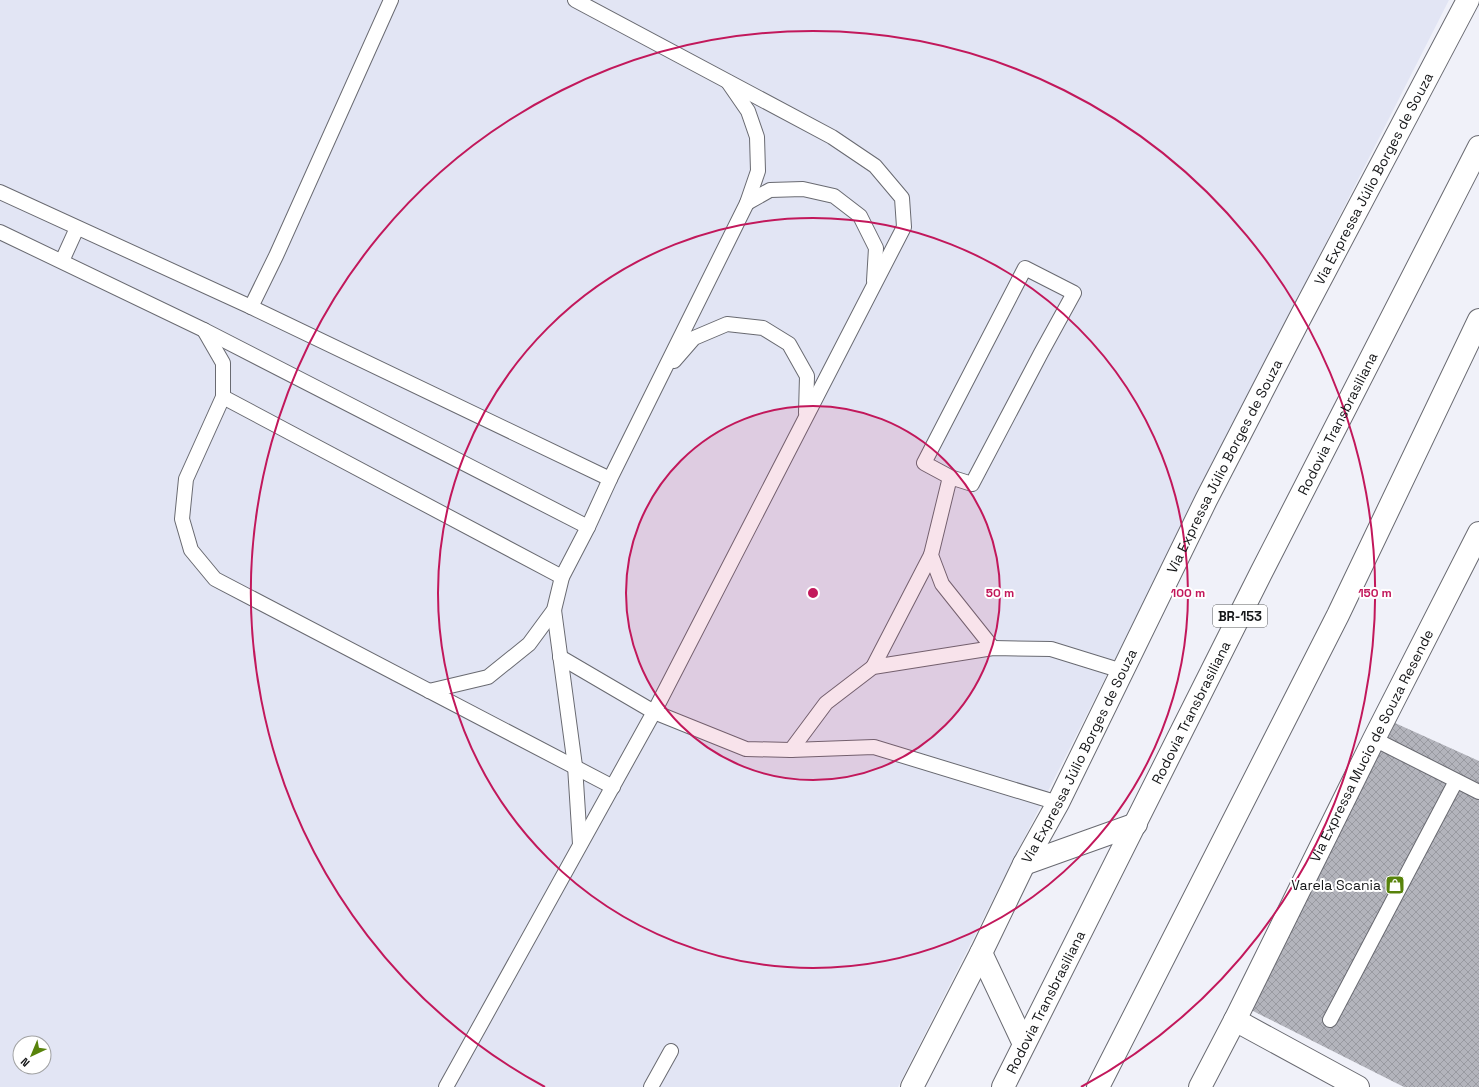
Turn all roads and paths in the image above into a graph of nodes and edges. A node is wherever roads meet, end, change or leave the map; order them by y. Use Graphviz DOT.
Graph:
graph roads {
  1 [pos="391,0"];
  2 [pos="575,0"];
  3 [pos="1468,0"];
  4 [pos="727,80"];
  5 [pos="1479,147"];
  6 [pos="0,192"];
  7 [pos="747,204"];
  8 [pos="77,228"];
  9 [pos="0,232"];
  10 [pos="62,261"];
  11 [pos="873,287"];
  12 [pos="251,307"];
  13 [pos="1479,320"];
  14 [pos="204,330"];
  15 [pos="661,376"];
  16 [pos="223,397"];
  17 [pos="806,418"];
  18 [pos="950,477"];
  19 [pos="610,479"];
  20 [pos="588,527"];
  21 [pos="1479,533"];
  22 [pos="930,555"];
  23 [pos="562,577"];
  24 [pos="554,610"];
  25 [pos="993,648"];
  26 [pos="560,658"];
  27 [pos="873,667"];
  28 [pos="1122,671"];
  29 [pos="429,691"];
  30 [pos="654,712"];
  31 [pos="1374,739"];
  32 [pos="790,750"];
  33 [pos="575,766"];
  34 [pos="1456,781"];
  35 [pos="612,787"];
  36 [pos="1479,792"];
  37 [pos="1058,803"];
  38 [pos="1136,824"];
  39 [pos="580,845"];
  40 [pos="1024,864"];
  41 [pos="981,953"];
  42 [pos="1235,1020"];
  43 [pos="1330,1020"];
  44 [pos="1024,1044"];
  45 [pos="671,1051"];
  46 [pos="446,1087"];
  47 [pos="651,1087"];
  48 [pos="912,1087"];
  49 [pos="1003,1087"];
  50 [pos="1098,1087"];
  51 [pos="1200,1087"];
  52 [pos="1358,1087"];
  1 -- 12 [label="lane"];
  2 -- 4 [label="lane"];
  3 -- 28 [label="main road, Via Expressa Júlio Borges de Souza"];
  4 -- 7 [label="lane"];
  4 -- 11 [label="lane"];
  5 -- 38 [label="main road, Rodovia Transbrasiliana / BR-153"];
  6 -- 8 [label="lane"];
  7 -- 11 [label="lane"];
  7 -- 15 [label="lane"];
  8 -- 10 [label="lane"];
  8 -- 12 [label="lane"];
  9 -- 10 [label="lane"];
  10 -- 14 [label="lane"];
  11 -- 17 [label="lane"];
  12 -- 19 [label="lane"];
  13 -- 50 [label="main road"];
  14 -- 16 [label="lane"];
  14 -- 20 [label="lane"];
  15 -- 17 [label="lane"];
  15 -- 19 [label="lane"];
  16 -- 23 [label="lane"];
  16 -- 29 [label="lane"];
  17 -- 30 [label="lane"];
  18 -- 18 [label="lane"];
  18 -- 22 [label="lane"];
  19 -- 20 [label="lane"];
  20 -- 23 [label="lane"];
  21 -- 31 [label="main road, Via Expressa Mucio de Souza Resende"];
  22 -- 25 [label="lane"];
  22 -- 27 [label="lane"];
  23 -- 24 [label="lane"];
  24 -- 26 [label="lane"];
  24 -- 29 [label="lane"];
  25 -- 27 [label="lane"];
  25 -- 28 [label="lane"];
  26 -- 30 [label="lane"];
  26 -- 33 [label="lane"];
  27 -- 32 [label="lane"];
  28 -- 37 [label="main road, Via Expressa Júlio Borges de Souza"];
  29 -- 33 [label="lane"];
  30 -- 32 [label="lane"];
  30 -- 35 [label="lane"];
  31 -- 34 [label="lane"];
  31 -- 42 [label="main road, Via Expressa Mucio de Souza Resende"];
  32 -- 37 [label="lane"];
  33 -- 35 [label="lane"];
  33 -- 39 [label="lane"];
  34 -- 36 [label="lane"];
  34 -- 43 [label="lane"];
  35 -- 39 [label="lane"];
  37 -- 40 [label="main road, Via Expressa Júlio Borges de Souza"];
  38 -- 40 [label="main road"];
  38 -- 44 [label="main road, Rodovia Transbrasiliana / BR-153"];
  39 -- 46 [label="lane"];
  40 -- 41 [label="main road, Via Expressa Júlio Borges de Souza"];
  41 -- 44 [label="main road"];
  41 -- 48 [label="main road, Via Expressa Júlio Borges de Souza"];
  42 -- 51 [label="main road, Via Expressa Mucio de Souza Resende"];
  42 -- 52 [label="main road"];
  44 -- 49 [label="main road, Rodovia Transbrasiliana / BR-153"];
  45 -- 47 [label="lane"];
}
